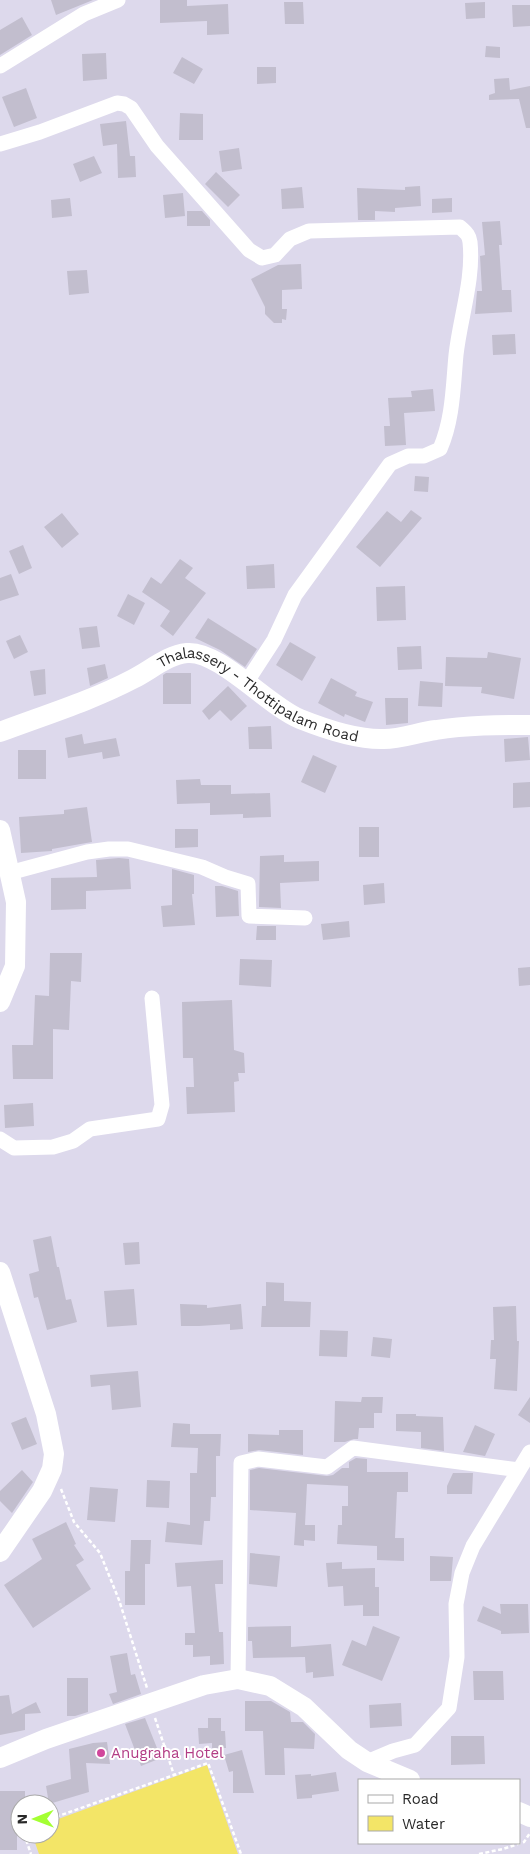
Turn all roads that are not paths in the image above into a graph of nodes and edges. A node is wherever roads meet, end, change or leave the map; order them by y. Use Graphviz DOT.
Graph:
graph roads {
  1 [pos="118,0"];
  2 [pos="0,66"];
  3 [pos="0,144"];
  4 [pos="246,683"];
  5 [pos="530,725"];
  6 [pos="0,732"];
  7 [pos="0,830"];
  8 [pos="10,873"];
  9 [pos="305,918"];
  10 [pos="152,998"];
  11 [pos="0,1002"];
  12 [pos="0,1139"];
  13 [pos="0,1272"];
  14 [pos="530,1452"];
  15 [pos="519,1470"];
  16 [pos="0,1552"];
  17 [pos="238,1679"];
  18 [pos="0,1758"];
  19 [pos="367,1762"];
  20 [pos="408,1779"];
  1 -- 2 [label="street"];
  3 -- 4 [label="street"];
  4 -- 5 [label="main road, Thalassery - Thottipalam Road"];
  4 -- 6 [label="main road, Thalassery - Thottipalam Road"];
  7 -- 8 [label="main road"];
  8 -- 9 [label="street"];
  8 -- 11 [label="main road"];
  10 -- 12 [label="street"];
  13 -- 16 [label="main road"];
  14 -- 15 [label="street"];
  15 -- 17 [label="street"];
  15 -- 19 [label="street"];
  17 -- 18 [label="main road"];
  17 -- 19 [label="main road"];
  19 -- 20 [label="main road"];
}
